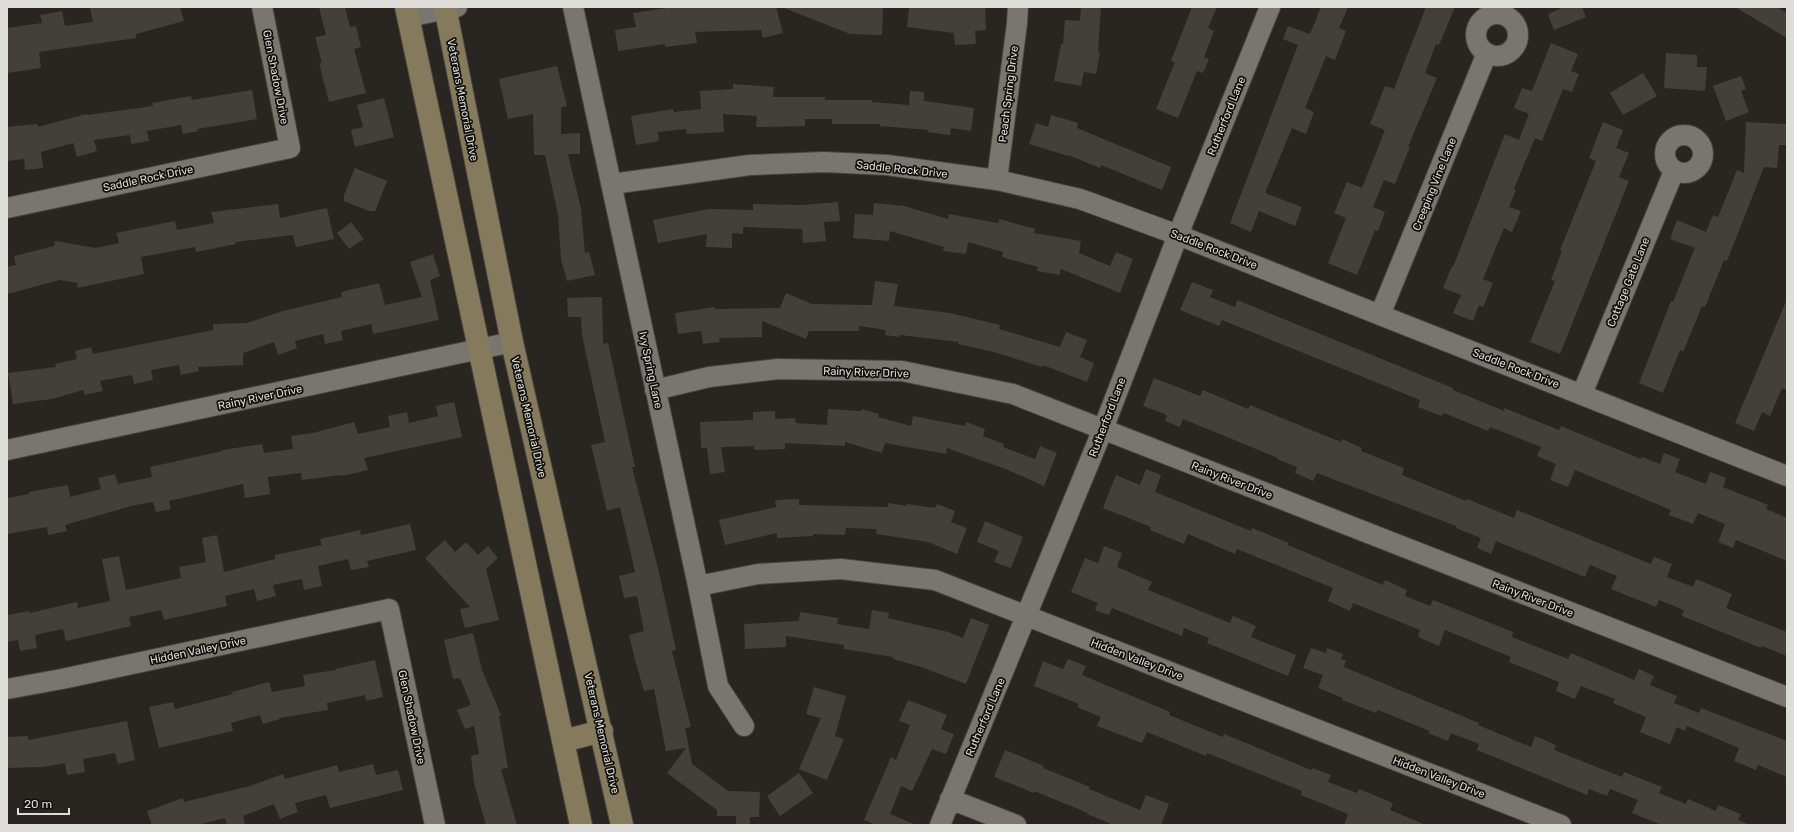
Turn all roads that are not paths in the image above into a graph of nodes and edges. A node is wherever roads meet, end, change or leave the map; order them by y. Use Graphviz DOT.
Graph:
graph roads {
  1 [pos="262,7"];
  2 [pos="573,7"];
  3 [pos="1018,7"];
  4 [pos="1270,7"];
  5 [pos="449,8"];
  6 [pos="407,12"];
  7 [pos="1487,53"];
  8 [pos="290,148"];
  9 [pos="1674,171"];
  10 [pos="997,180"];
  11 [pos="612,184"];
  12 [pos="7,208"];
  13 [pos="1178,234"];
  14 [pos="1380,315"];
  15 [pos="512,342"];
  16 [pos="478,350"];
  17 [pos="655,390"];
  18 [pos="1582,394"];
  19 [pos="1103,429"];
  20 [pos="7,450"];
  21 [pos="1786,473"];
  22 [pos="698,586"];
  23 [pos="389,608"];
  24 [pos="1027,615"];
  25 [pos="7,689"];
  26 [pos="1787,697"];
  27 [pos="744,726"];
  28 [pos="602,731"];
  29 [pos="563,741"];
  30 [pos="950,799"];
  31 [pos="430,824"];
  32 [pos="581,825"];
  33 [pos="622,825"];
  34 [pos="940,825"];
  35 [pos="1016,825"];
  36 [pos="1561,825"];
  1 -- 8 [label="street, Glen Shadow Drive"];
  2 -- 11 [label="street, Ivy Spring Lane"];
  3 -- 10 [label="street, Peach Spring Drive"];
  4 -- 13 [label="street, Rutherford Lane"];
  5 -- 6 [label="street"];
  5 -- 15 [label="main road, Veterans Memorial Drive"];
  6 -- 16 [label="main road"];
  7 -- 14 [label="street, Creeping Vine Lane"];
  8 -- 12 [label="street, Saddle Rock Drive"];
  9 -- 18 [label="street, Cottage Gate Lane"];
  10 -- 11 [label="street, Saddle Rock Drive"];
  10 -- 13 [label="street, Saddle Rock Drive"];
  11 -- 17 [label="street, Ivy Spring Lane"];
  13 -- 14 [label="street, Saddle Rock Drive"];
  13 -- 19 [label="street, Rutherford Lane"];
  14 -- 18 [label="street, Saddle Rock Drive"];
  15 -- 16 [label="street, Rainy River Drive"];
  15 -- 28 [label="main road, Veterans Memorial Drive"];
  16 -- 20 [label="street, Rainy River Drive"];
  16 -- 29 [label="main road"];
  17 -- 19 [label="street, Rainy River Drive"];
  17 -- 22 [label="street, Ivy Spring Lane"];
  18 -- 21 [label="street, Saddle Rock Drive"];
  19 -- 24 [label="street, Rutherford Lane"];
  19 -- 26 [label="street, Rainy River Drive"];
  22 -- 24 [label="street, Hidden Valley Drive"];
  22 -- 27 [label="street, Ivy Spring Lane"];
  23 -- 25 [label="street, Hidden Valley Drive"];
  23 -- 31 [label="street, Glen Shadow Drive"];
  24 -- 30 [label="street, Rutherford Lane"];
  24 -- 36 [label="street, Hidden Valley Drive"];
  28 -- 29 [label="main road"];
  28 -- 33 [label="main road, Veterans Memorial Drive"];
  29 -- 32 [label="main road"];
  30 -- 34 [label="street, Rutherford Lane"];
  30 -- 35 [label="street"];
}
